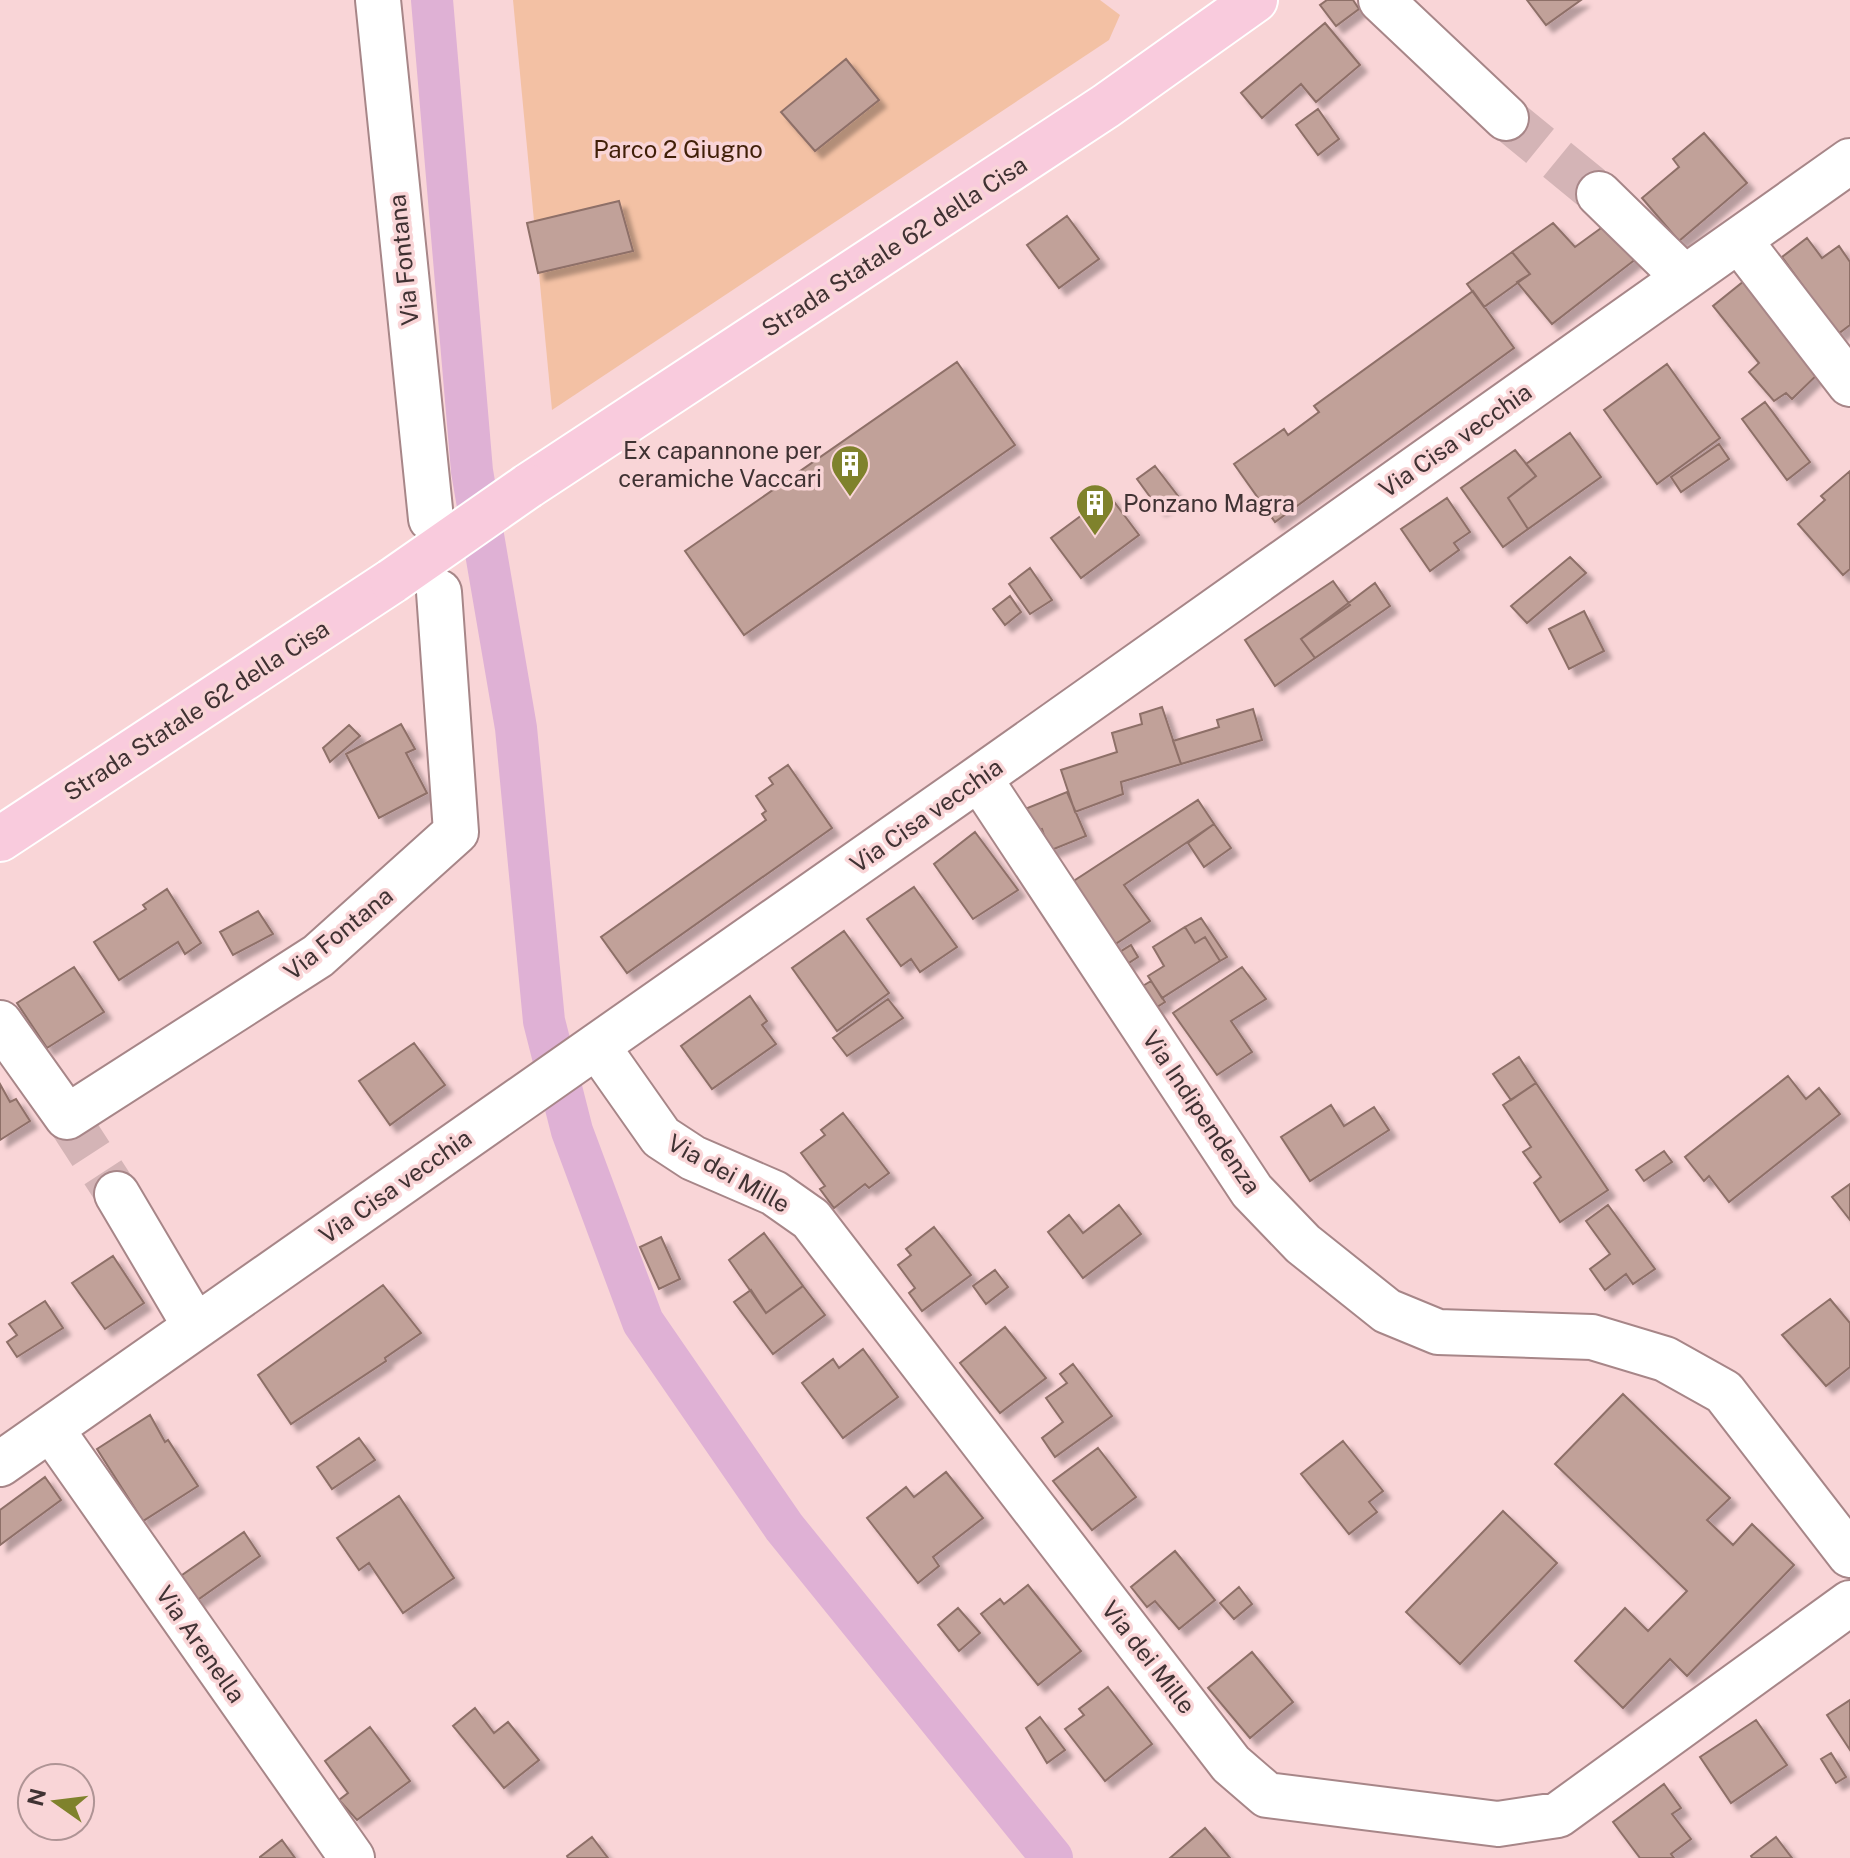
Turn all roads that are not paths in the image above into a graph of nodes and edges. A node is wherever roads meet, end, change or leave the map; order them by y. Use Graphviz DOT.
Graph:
graph roads {
  1 [pos="378,0"];
  2 [pos="1255,0"];
  3 [pos="1381,0"];
  4 [pos="1506,118"];
  5 [pos="1850,161"];
  6 [pos="1599,194"];
  7 [pos="1739,240"];
  8 [pos="1685,278"];
  9 [pos="1850,384"];
  10 [pos="431,519"];
  11 [pos="439,592"];
  12 [pos="979,778"];
  13 [pos="0,839"];
  14 [pos="0,1023"];
  15 [pos="586,1054"];
  16 [pos="117,1194"];
  17 [pos="195,1326"];
  18 [pos="51,1429"];
  19 [pos="0,1464"];
  20 [pos="1850,1555"];
  21 [pos="1850,1603"];
  22 [pos="352,1858"];
  1 -- 10 [label="street, Via Fontana"];
  2 -- 13 [label="main road, Strada Statale 62 della Cisa, bridge"];
  3 -- 4 [label="street"];
  5 -- 7 [label="street, Via Cisa vecchia"];
  6 -- 8 [label="street"];
  7 -- 8 [label="street, Via Cisa vecchia"];
  7 -- 9 [label="street"];
  8 -- 12 [label="street, Via Cisa vecchia"];
  11 -- 14 [label="street, Via Fontana"];
  12 -- 15 [label="street, Via Cisa vecchia"];
  12 -- 20 [label="street, Via Indipendenza"];
  15 -- 17 [label="street, Via Cisa vecchia"];
  15 -- 21 [label="street, Via dei Mille"];
  16 -- 17 [label="street"];
  17 -- 18 [label="street, Via Cisa vecchia"];
  18 -- 19 [label="street, Via Cisa vecchia"];
  18 -- 22 [label="street, Via Arenella"];
}
